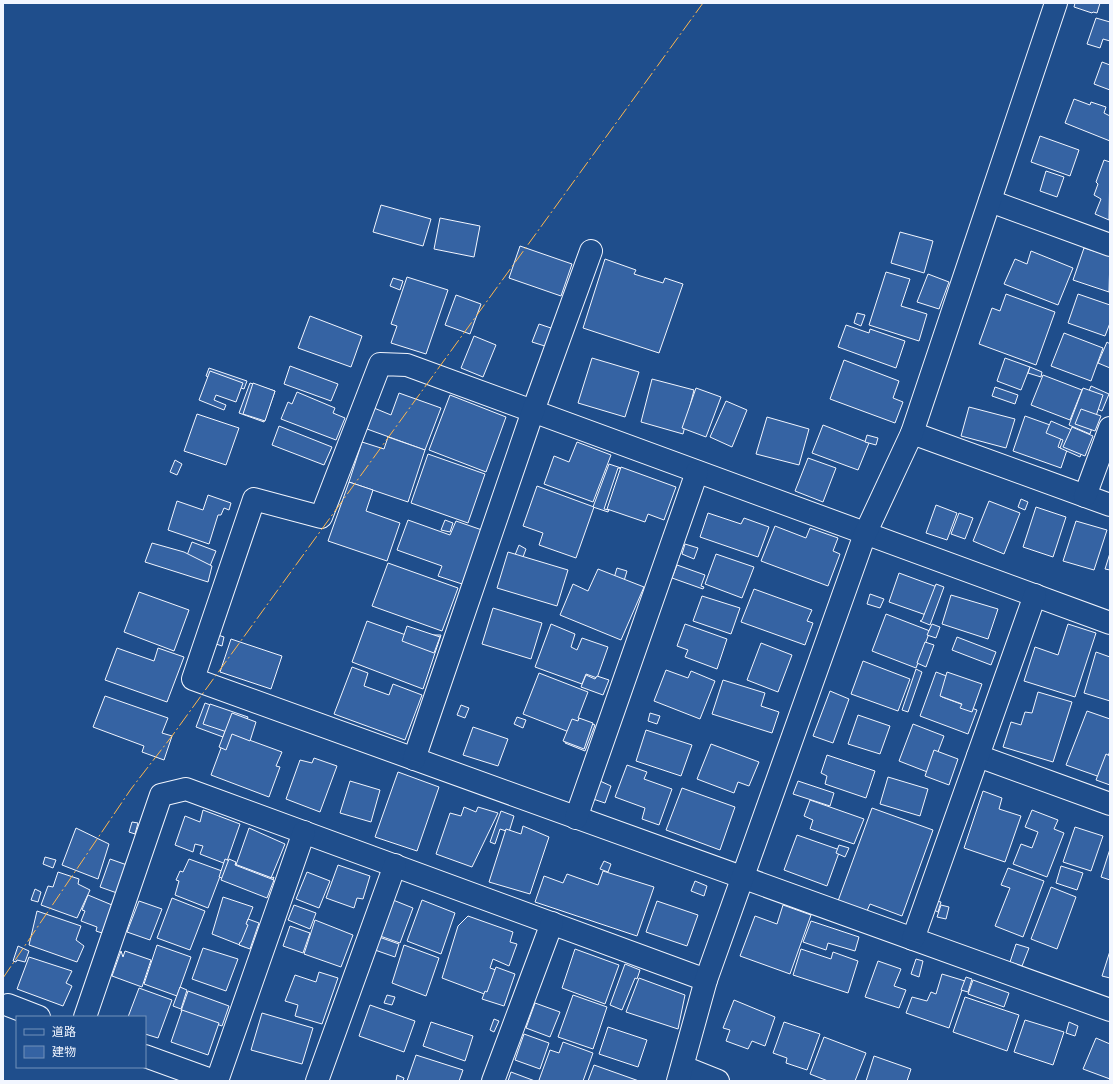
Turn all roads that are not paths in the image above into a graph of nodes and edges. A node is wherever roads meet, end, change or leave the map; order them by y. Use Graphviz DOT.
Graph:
graph roads {
  1 [pos="1056,3"];
  2 [pos="990,201"];
  3 [pos="1110,245"];
  4 [pos="591,251"];
  5 [pos="533,411"];
  6 [pos="1110,428"];
  7 [pos="912,432"];
  8 [pos="697,472"];
  9 [pos="1085,496"];
  10 [pos="1110,505"];
  11 [pos="866,534"];
  12 [pos="1035,595"];
  13 [pos="1110,623"];
  14 [pos="978,756"];
  15 [pos="414,759"];
  16 [pos="1110,804"];
  17 [pos="576,818"];
  18 [pos="304,832"];
  19 [pos="395,865"];
  20 [pos="743,878"];
  21 [pos="552,923"];
  22 [pos="913,939"];
  23 [pos="706,980"];
  24 [pos="8,1005"];
  25 [pos="1110,1010"];
  26 [pos="36,1016"];
  27 [pos="85,1016"];
  28 [pos="146,1056"];
  29 [pos="680,1074"];
  30 [pos="214,1081"];
  31 [pos="217,1081"];
  32 [pos="317,1081"];
  33 [pos="493,1081"];
  34 [pos="718,1081"];
  1 -- 2 [label="street"];
  2 -- 3 [label="street"];
  2 -- 7 [label="street"];
  4 -- 5 [label="street"];
  5 -- 8 [label="street"];
  5 -- 15 [label="street"];
  5 -- 15 [label="street"];
  6 -- 9 [label="street"];
  7 -- 9 [label="street"];
  7 -- 11 [label="street"];
  8 -- 11 [label="street"];
  8 -- 17 [label="street"];
  9 -- 10 [label="street"];
  11 -- 12 [label="street"];
  11 -- 20 [label="street"];
  12 -- 13 [label="street"];
  12 -- 14 [label="street"];
  14 -- 16 [label="street"];
  14 -- 22 [label="street"];
  15 -- 17 [label="street"];
  17 -- 20 [label="street"];
  18 -- 19 [label="street"];
  18 -- 27 [label="street"];
  18 -- 31 [label="street"];
  19 -- 21 [label="street"];
  19 -- 32 [label="street"];
  20 -- 22 [label="street"];
  20 -- 23 [label="street"];
  21 -- 23 [label="street"];
  21 -- 33 [label="street"];
  22 -- 25 [label="street"];
  23 -- 29 [label="street"];
  24 -- 26 [label="street"];
  28 -- 30 [label="street"];
  29 -- 34 [label="street"];
}
